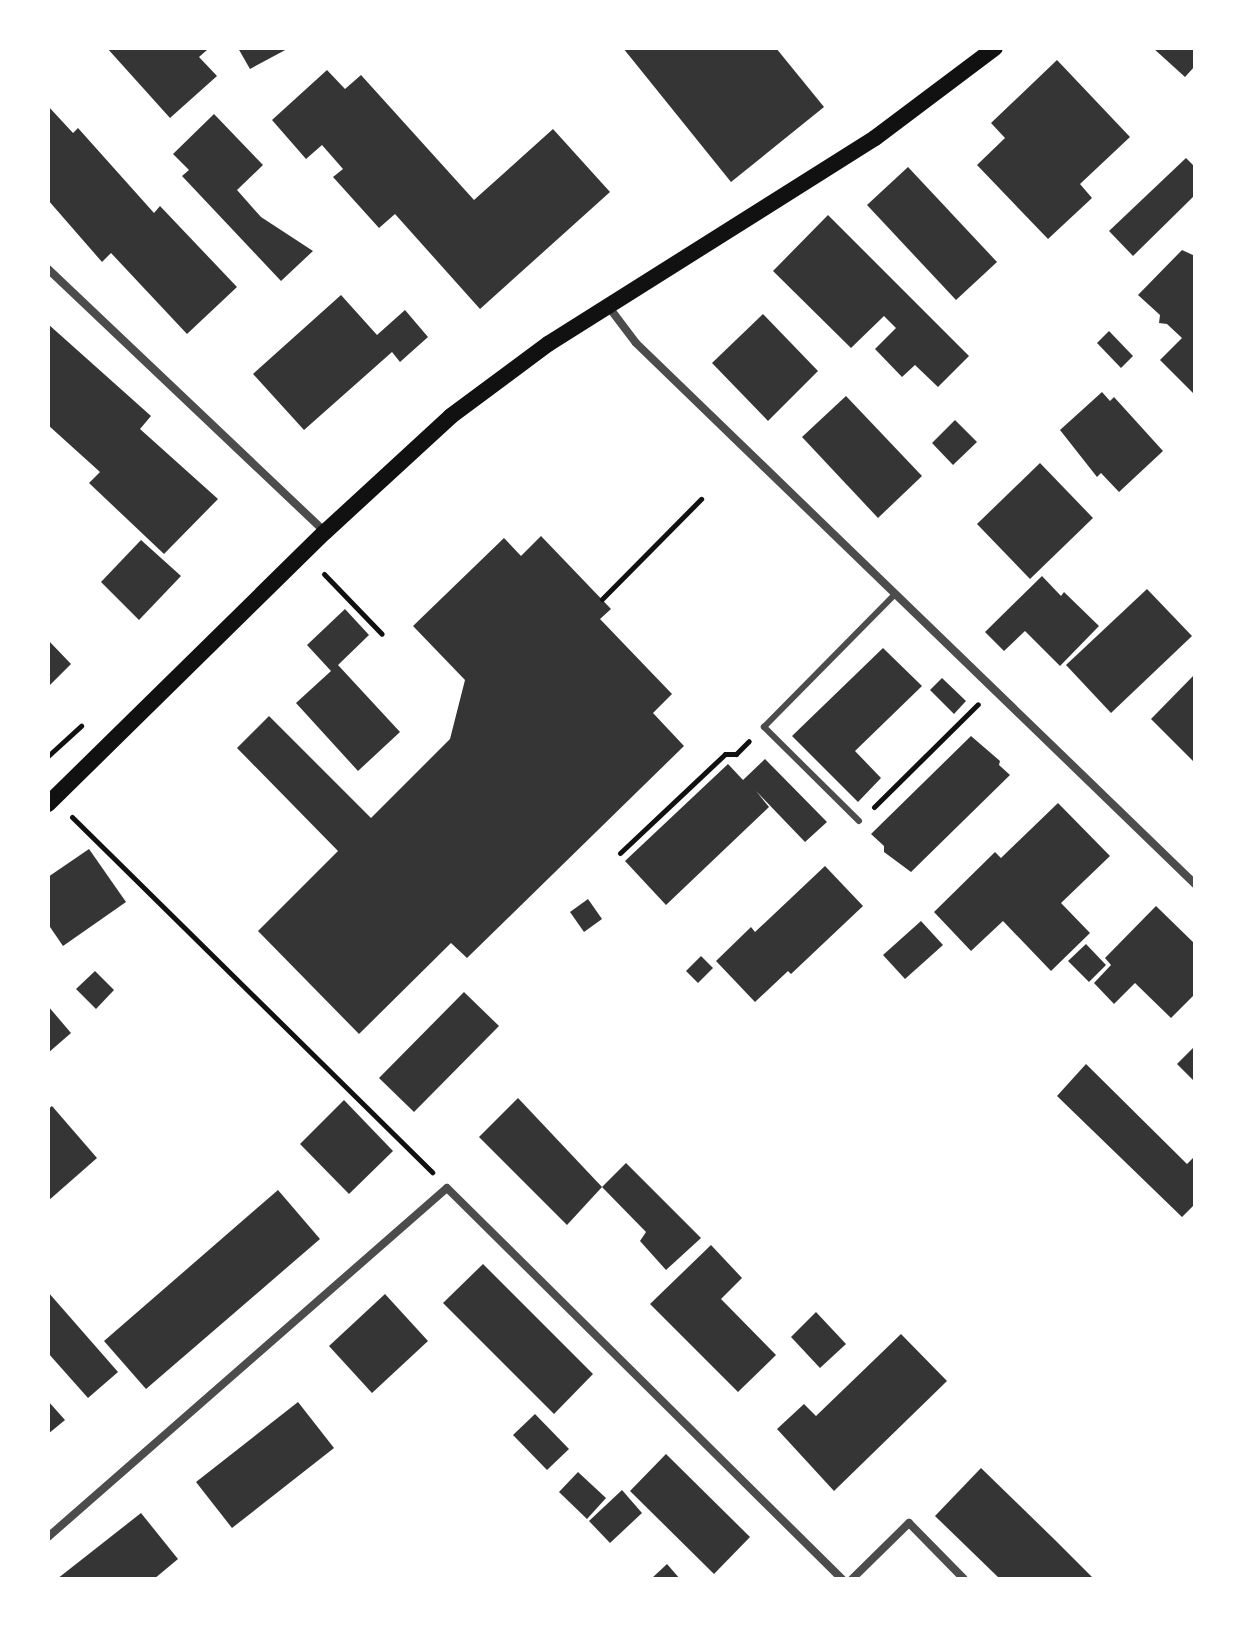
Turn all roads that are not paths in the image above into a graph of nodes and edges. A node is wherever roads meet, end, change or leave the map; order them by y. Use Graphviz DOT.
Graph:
graph roads {
  1 [pos="995,48"];
  2 [pos="48,269"];
  3 [pos="608,306"];
  4 [pos="325,532"];
  5 [pos="895,594"];
  6 [pos="50,799"];
  7 [pos="859,821"];
  8 [pos="1195,884"];
  9 [pos="48,1537"];
  10 [pos="842,1579"];
  11 [pos="852,1579"];
  12 [pos="964,1579"];
  1 -- 3 [label="main road"];
  2 -- 4 [label="street"];
  3 -- 4 [label="main road"];
  3 -- 5 [label="street"];
  4 -- 6 [label="main road"];
  5 -- 7 [label="lane"];
  5 -- 8 [label="street"];
  9 -- 10 [label="street"];
  11 -- 12 [label="street"];
}
